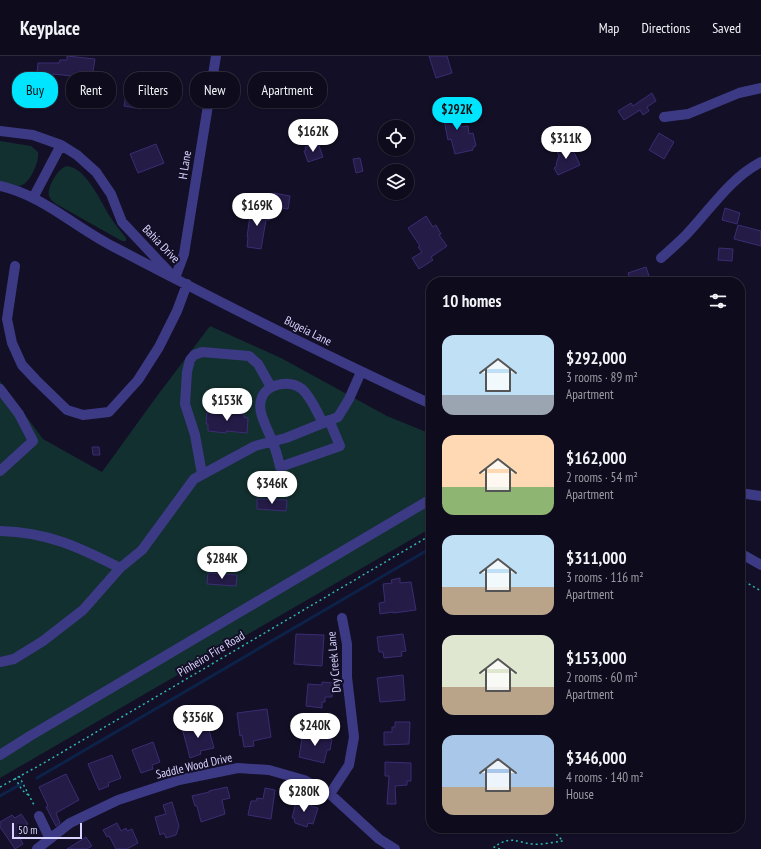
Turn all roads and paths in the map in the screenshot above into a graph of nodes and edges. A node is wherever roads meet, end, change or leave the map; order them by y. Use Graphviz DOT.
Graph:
graph roads {
  1 [pos="216,56"];
  2 [pos="761,88"];
  3 [pos="664,117"];
  4 [pos="0,131"];
  5 [pos="61,145"];
  6 [pos="761,162"];
  7 [pos="0,186"];
  8 [pos="33,198"];
  9 [pos="661,258"];
  10 [pos="15,266"];
  11 [pos="175,278"];
  12 [pos="187,284"];
  13 [pos="361,372"];
  14 [pos="271,387"];
  15 [pos="0,389"];
  16 [pos="426,402"];
  17 [pos="326,421"];
  18 [pos="273,441"];
  19 [pos="0,471"];
  20 [pos="202,474"];
  21 [pos="745,494"];
  22 [pos="761,496"];
  23 [pos="426,502"];
  24 [pos="0,531"];
  25 [pos="426,538"];
  26 [pos="745,556"];
  27 [pos="761,565"];
  28 [pos="120,568"];
  29 [pos="745,582"];
  30 [pos="761,590"];
  31 [pos="342,618"];
  32 [pos="0,662"];
  33 [pos="0,755"];
  34 [pos="19,776"];
  35 [pos="15,778"];
  36 [pos="0,787"];
  37 [pos="330,794"];
  38 [pos="29,796"];
  39 [pos="39,816"];
  40 [pos="555,833"];
  41 [pos="50,839"];
  42 [pos="37,849"];
  43 [pos="395,849"];
  44 [pos="500,849"];
  1 -- 11 [label="street, H Lane"];
  2 -- 3 [label="street"];
  4 -- 5 [label="street, Bahia Drive"];
  5 -- 8 [label="street"];
  5 -- 11 [label="street, Bahia Drive"];
  6 -- 9 [label="street"];
  7 -- 8 [label="street, Bahia Drive"];
  8 -- 11 [label="street, Bahia Drive"];
  10 -- 12 [label="street"];
  11 -- 12 [label="street, Bugeia Lane"];
  12 -- 13 [label="street, Bugeia Lane"];
  13 -- 16 [label="street, Bugeia Lane"];
  13 -- 17 [label="street"];
  14 -- 17 [label="street"];
  14 -- 18 [label="street"];
  14 -- 20 [label="street"];
  15 -- 19 [label="street"];
  17 -- 18 [label="street"];
  17 -- 18 [label="street"];
  18 -- 20 [label="street"];
  20 -- 28 [label="street"];
  21 -- 22 [label="street"];
  23 -- 33 [label="street"];
  24 -- 28 [label="street"];
  25 -- 34 [label="path, Pinheiro Fire Road"];
  26 -- 27 [label="street"];
  28 -- 32 [label="street"];
  29 -- 30 [label="path"];
  31 -- 37 [label="street, Dry Creek Lane"];
  34 -- 35 [label="path, Pinheiro Fire Road"];
  34 -- 38 [label="path"];
  35 -- 36 [label="path, Pinheiro Fire Road"];
  35 -- 38 [label="path"];
  37 -- 41 [label="street, Saddle Wood Drive"];
  37 -- 43 [label="street, Saddle Wood Drive"];
  38 -- 39 [label="path"];
  39 -- 41 [label="street"];
  40 -- 44 [label="path"];
  41 -- 42 [label="street, Saddle Wood Drive"];
}
